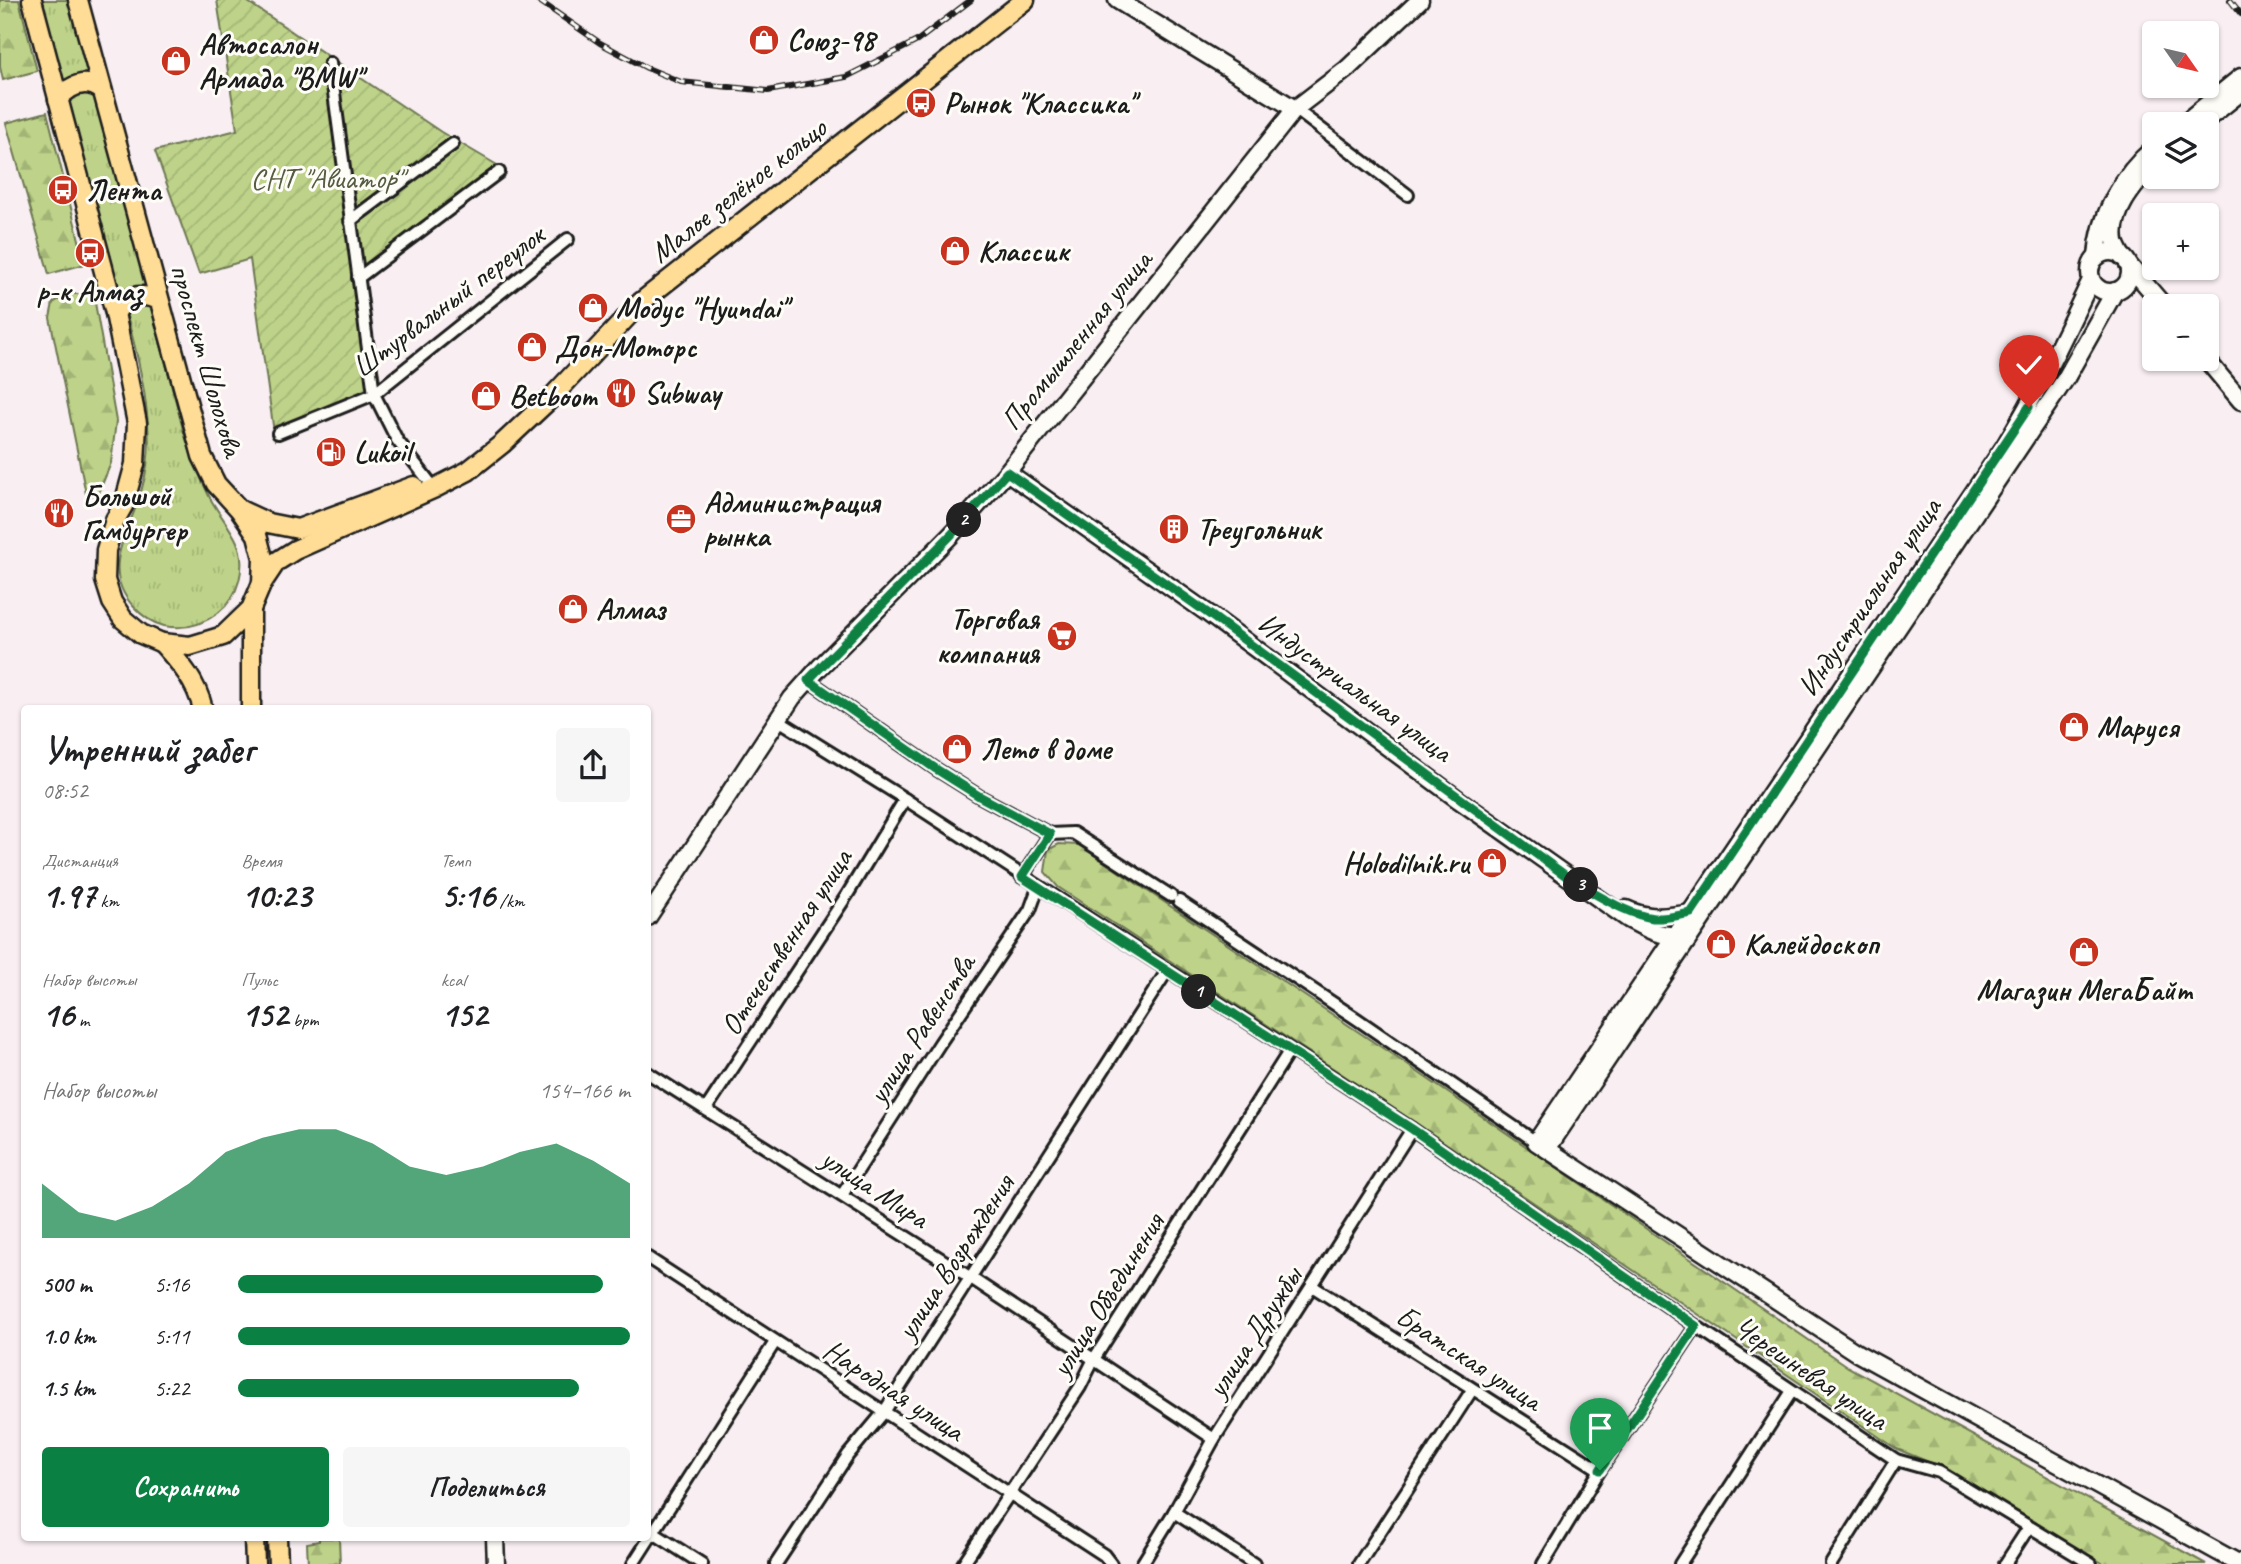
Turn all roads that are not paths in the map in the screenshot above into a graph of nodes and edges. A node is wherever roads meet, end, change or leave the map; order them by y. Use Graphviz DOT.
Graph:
graph roads {
  1 [pos="32,0"];
  2 [pos="78,0"];
  3 [pos="1025,0"];
  4 [pos="1118,0"];
  5 [pos="1420,0"];
  6 [pos="330,63"];
  7 [pos="2239,86"];
  8 [pos="102,90"];
  9 [pos="58,99"];
  10 [pos="1295,109"];
  11 [pos="2201,112"];
  12 [pos="2213,112"];
  13 [pos="453,144"];
  14 [pos="2142,164"];
  15 [pos="499,172"];
  16 [pos="2142,172"];
  17 [pos="1408,195"];
  18 [pos="350,221"];
  19 [pos="568,239"];
  20 [pos="2097,257"];
  21 [pos="2125,261"];
  22 [pos="358,278"];
  23 [pos="2091,279"];
  24 [pos="2119,290"];
  25 [pos="2148,294"];
  26 [pos="2154,294"];
  27 [pos="159,300"];
  28 [pos="115,313"];
  29 [pos="2216,371"];
  30 [pos="374,394"];
  31 [pos="2241,401"];
  32 [pos="278,433"];
  33 [pos="502,444"];
  34 [pos="1007,472"];
  35 [pos="428,480"];
  36 [pos="240,510"];
  37 [pos="1967,514"];
  38 [pos="262,583"];
  39 [pos="251,609"];
  40 [pos="162,643"];
  41 [pos="808,680"];
  42 [pos="202,705"];
  43 [pos="251,705"];
  44 [pos="777,719"];
  45 [pos="905,799"];
  46 [pos="1050,834"];
  47 [pos="1022,877"];
  48 [pos="1577,884"];
  49 [pos="1038,888"];
  50 [pos="651,912"];
  51 [pos="1694,920"];
  52 [pos="1675,936"];
  53 [pos="1167,971"];
  54 [pos="1290,1050"];
  55 [pos="651,1075"];
  56 [pos="706,1109"];
  57 [pos="1412,1129"];
  58 [pos="1542,1146"];
  59 [pos="842,1195"];
  60 [pos="651,1260"];
  61 [pos="971,1278"];
  62 [pos="1312,1286"];
  63 [pos="1696,1326"];
  64 [pos="775,1342"];
  65 [pos="1094,1359"];
  66 [pos="1472,1390"];
  67 [pos="1792,1391"];
  68 [pos="884,1412"];
  69 [pos="1214,1439"];
  70 [pos="1896,1460"];
  71 [pos="1600,1470"];
  72 [pos="1009,1494"];
  73 [pos="1174,1512"];
  74 [pos="2029,1527"];
  75 [pos="652,1532"];
  76 [pos="254,1541"];
  77 [pos="277,1541"];
  78 [pos="495,1541"];
  79 [pos="647,1541"];
  80 [pos="255,1564"];
  81 [pos="278,1564"];
  82 [pos="496,1564"];
  83 [pos="633,1564"];
  84 [pos="702,1564"];
  85 [pos="776,1564"];
  86 [pos="962,1564"];
  87 [pos="1111,1564"];
  88 [pos="1142,1564"];
  89 [pos="1254,1564"];
  90 [pos="1359,1564"];
  91 [pos="1543,1564"];
  92 [pos="1680,1564"];
  93 [pos="1831,1564"];
  94 [pos="2005,1564"];
  95 [pos="2091,1564"];
  96 [pos="2240,1564"];
  1 -- 9 [label="main road, проспект Шолохова"];
  2 -- 8 [label="main road, проспект Шолохова"];
  3 -- 33 [label="main road, Малое зелёное кольцо"];
  4 -- 10 [label="street"];
  5 -- 10 [label="street, Промышленная улица"];
  6 -- 18 [label="street"];
  7 -- 11 [label="street"];
  7 -- 12 [label="street"];
  8 -- 9 [label="main road"];
  8 -- 27 [label="main road, проспект Шолохова"];
  9 -- 28 [label="main road, проспект Шолохова"];
  10 -- 17 [label="street"];
  10 -- 34 [label="street, Промышленная улица"];
  13 -- 18 [label="street"];
  14 -- 20 [label="street"];
  15 -- 22 [label="street"];
  16 -- 21 [label="street"];
  18 -- 22 [label="street"];
  19 -- 30 [label="street, Штурвальный переулок"];
  20 -- 21 [label="street"];
  20 -- 23 [label="street"];
  21 -- 24 [label="street"];
  21 -- 26 [label="street"];
  22 -- 30 [label="street"];
  23 -- 24 [label="street"];
  23 -- 37 [label="street, Индустриальная улица"];
  24 -- 25 [label="street"];
  24 -- 37 [label="street, Индустриальная улица"];
  27 -- 28 [label="main road"];
  27 -- 36 [label="main road, проспект Шолохова"];
  28 -- 40 [label="main road, проспект Шолохова"];
  29 -- 31 [label="street"];
  30 -- 32 [label="street, Штурвальный переулок"];
  30 -- 35 [label="street"];
  33 -- 35 [label="main road, Малое зелёное кольцо"];
  33 -- 38 [label="main road, Малое зелёное кольцо"];
  34 -- 41 [label="street, Промышленная улица"];
  34 -- 48 [label="street, Индустриальная улица"];
  35 -- 36 [label="main road, Малое зелёное кольцо"];
  36 -- 38 [label="main road, проспект Шолохова"];
  37 -- 51 [label="street, Индустриальная улица"];
  38 -- 39 [label="main road, проспект Шолохова"];
  39 -- 40 [label="main road, проспект Шолохова"];
  39 -- 43 [label="main road"];
  40 -- 42 [label="main road"];
  41 -- 44 [label="street, Промышленная улица"];
  41 -- 46 [label="street"];
  44 -- 45 [label="street, Черешневая улица"];
  44 -- 50 [label="street, Промышленная улица"];
  45 -- 47 [label="street, Черешневая улица"];
  45 -- 56 [label="street, Отечественная улица"];
  46 -- 47 [label="street"];
  46 -- 58 [label="street"];
  47 -- 49 [label="street, Черешневая улица"];
  48 -- 51 [label="street"];
  48 -- 52 [label="street, Индустриальная улица"];
  49 -- 53 [label="street, Черешневая улица"];
  49 -- 59 [label="street, улица Равенства"];
  51 -- 52 [label="street"];
  51 -- 58 [label="street, Индустриальная улица"];
  52 -- 58 [label="street"];
  53 -- 54 [label="street, Черешневая улица"];
  53 -- 61 [label="street, улица Возрождения"];
  54 -- 57 [label="street, Черешневая улица"];
  54 -- 65 [label="street, улица Объединения"];
  55 -- 56 [label="street, улица Мира"];
  56 -- 59 [label="street, улица Мира"];
  57 -- 62 [label="street, улица Дружбы"];
  57 -- 63 [label="street, Черешневая улица"];
  58 -- 96 [label="street"];
  59 -- 61 [label="street, улица Мира"];
  60 -- 64 [label="street, Народная улица"];
  61 -- 65 [label="street, улица Мира"];
  61 -- 68 [label="street, улица Возрождения"];
  62 -- 66 [label="street, Братская улица"];
  62 -- 69 [label="street, улица Дружбы"];
  63 -- 67 [label="street, Черешневая улица"];
  63 -- 71 [label="street"];
  64 -- 68 [label="street, Народная улица"];
  64 -- 75 [label="street"];
  65 -- 69 [label="street, улица Мира"];
  65 -- 72 [label="street, улица Объединения"];
  66 -- 71 [label="street, Братская улица"];
  66 -- 90 [label="street"];
  67 -- 70 [label="street, Черешневая улица"];
  67 -- 92 [label="street"];
  68 -- 72 [label="street, Народная улица"];
  68 -- 85 [label="street, улица Возрождения"];
  69 -- 73 [label="street, улица Дружбы"];
  70 -- 74 [label="street, Черешневая улица"];
  70 -- 93 [label="street"];
  71 -- 91 [label="street"];
  72 -- 86 [label="street, улица Объединения"];
  72 -- 87 [label="street, Народная улица"];
  73 -- 88 [label="street, улица Дружбы"];
  73 -- 89 [label="street"];
  74 -- 94 [label="street"];
  74 -- 95 [label="street, Черешневая улица"];
  75 -- 84 [label="street"];
  76 -- 80 [label="main road"];
  77 -- 81 [label="main road"];
  78 -- 82 [label="street"];
  79 -- 83 [label="street"];
}
